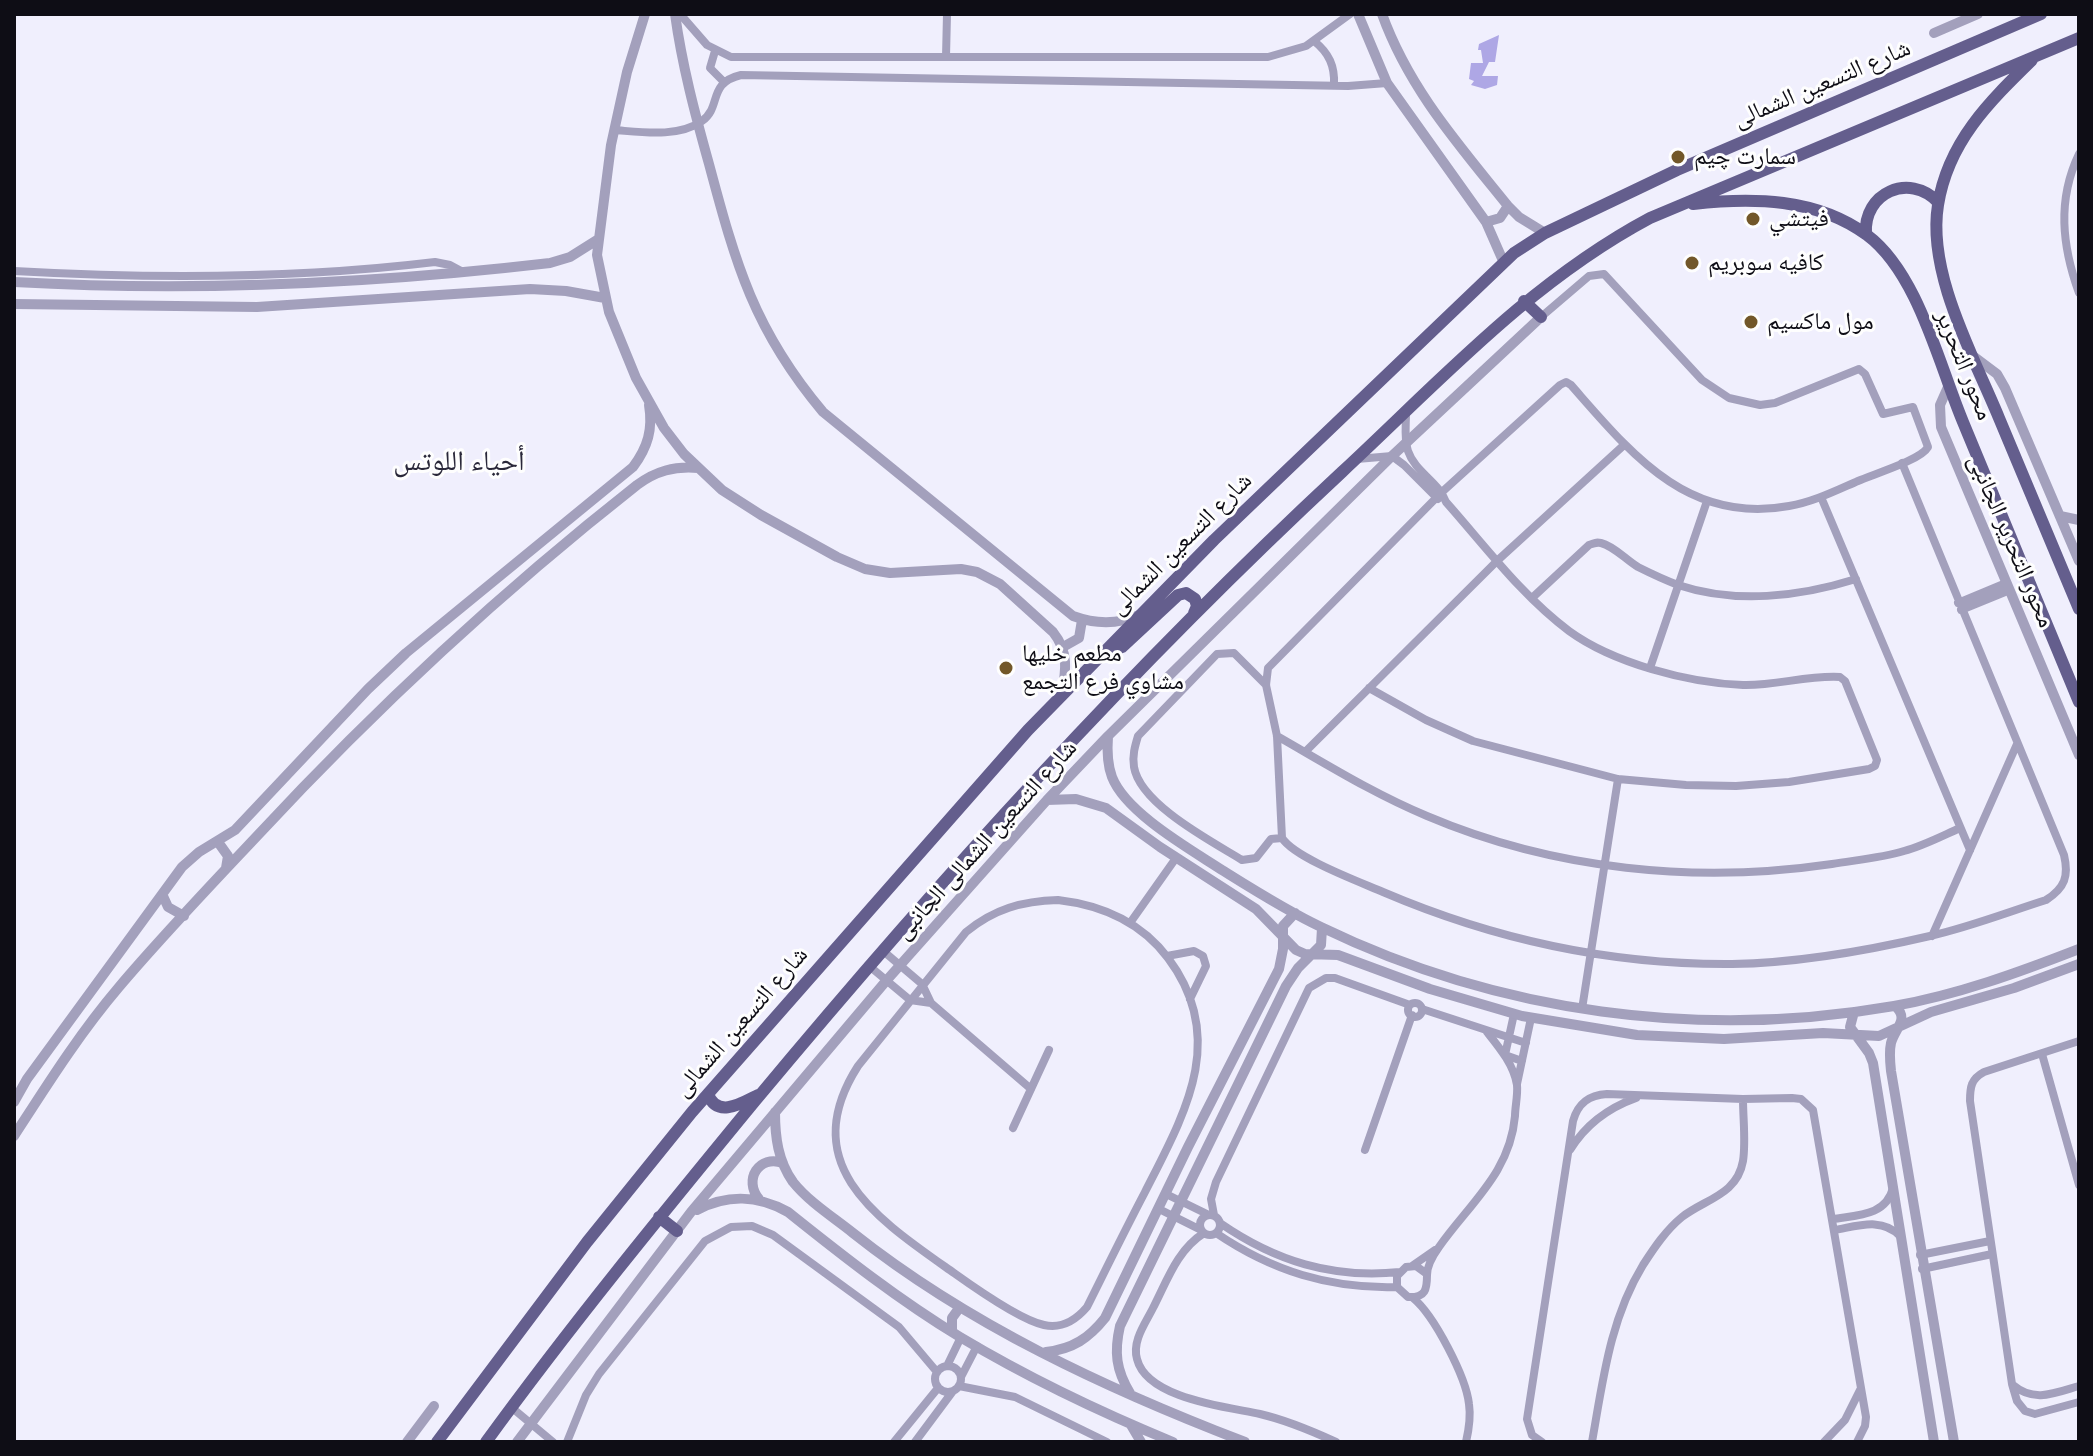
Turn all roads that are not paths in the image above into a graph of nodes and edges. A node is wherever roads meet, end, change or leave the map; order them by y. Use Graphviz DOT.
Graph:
graph roads {
  1 [pos="645,14"];
  2 [pos="678,14"];
  3 [pos="947,14"];
  4 [pos="1350,14"];
  5 [pos="1358,14"];
  6 [pos="1382,14"];
  7 [pos="1978,14"];
  8 [pos="2041,14"];
  9 [pos="1934,33"];
  10 [pos="2079,38"];
  11 [pos="1314,41"];
  12 [pos="715,51"];
  13 [pos="2037,56"];
  14 [pos="911,57"];
  15 [pos="946,57"];
  16 [pos="910,78"];
  17 [pos="724,82"];
  18 [pos="1387,83"];
  19 [pos="1334,85"];
  20 [pos="698,124"];
  21 [pos="614,130"];
  22 [pos="2079,154"];
  23 [pos="1938,202"];
  24 [pos="1508,206"];
  25 [pos="1678,206"];
  26 [pos="1486,222"];
  27 [pos="1545,233"];
  28 [pos="1866,234"];
  29 [pos="597,240"];
  30 [pos="1504,263"];
  31 [pos="14,271"];
  32 [pos="464,272"];
  33 [pos="14,282"];
  34 [pos="2079,293"];
  35 [pos="605,298"];
  36 [pos="1524,301"];
  37 [pos="14,304"];
  38 [pos="1541,317"];
  39 [pos="1973,356"];
  40 [pos="1948,387"];
  41 [pos="649,405"];
  42 [pos="1406,413"];
  43 [pos="1407,443"];
  44 [pos="1624,445"];
  45 [pos="1392,456"];
  46 [pos="1356,459"];
  47 [pos="1902,463"];
  48 [pos="698,468"];
  49 [pos="1439,495"];
  50 [pos="1821,497"];
  51 [pos="1707,501"];
  52 [pos="2060,516"];
  53 [pos="2079,520"];
  54 [pos="1498,560"];
  55 [pos="2079,561"];
  56 [pos="1856,579"];
  57 [pos="1678,585"];
  58 [pos="2008,586"];
  59 [pos="1532,598"];
  60 [pos="1960,607"];
  61 [pos="2079,609"];
  62 [pos="1194,613"];
  63 [pos="1141,614"];
  64 [pos="1082,620"];
  65 [pos="1063,647"];
  66 [pos="1101,655"];
  67 [pos="1650,668"];
  68 [pos="1266,685"];
  69 [pos="1369,688"];
  70 [pos="1062,694"];
  71 [pos="2079,702"];
  72 [pos="1108,736"];
  73 [pos="1277,736"];
  74 [pos="2017,744"];
  75 [pos="1305,752"];
  76 [pos="2079,755"];
  77 [pos="1618,779"];
  78 [pos="1047,800"];
  79 [pos="1129,803"];
  80 [pos="1119,816"];
  81 [pos="1960,828"];
  82 [pos="1282,838"];
  83 [pos="218,842"];
  84 [pos="1970,850"];
  85 [pos="1176,858"];
  86 [pos="1604,865"];
  87 [pos="226,868"];
  88 [pos="163,896"];
  89 [pos="1295,913"];
  90 [pos="184,916"];
  91 [pos="1130,923"];
  92 [pos="1322,928"];
  93 [pos="1932,936"];
  94 [pos="1283,938"];
  95 [pos="2079,949"];
  96 [pos="882,950"];
  97 [pos="1590,954"];
  98 [pos="1314,955"];
  99 [pos="1167,956"];
  100 [pos="2079,964"];
  101 [pos="868,965"];
  102 [pos="900,965"];
  103 [pos="886,981"];
  104 [pos="922,984"];
  105 [pos="1190,999"];
  106 [pos="910,1000"];
  107 [pos="931,1003"];
  108 [pos="1410,1005"];
  109 [pos="1895,1006"];
  110 [pos="1422,1009"];
  111 [pos="1582,1009"];
  112 [pos="1854,1012"];
  113 [pos="1514,1014"];
  114 [pos="1412,1015"];
  115 [pos="1531,1018"];
  116 [pos="1900,1025"];
  117 [pos="1487,1032"];
  118 [pos="1855,1035"];
  119 [pos="1509,1038"];
  120 [pos="2079,1041"];
  121 [pos="1526,1043"];
  122 [pos="1049,1050"];
  123 [pos="2042,1054"];
  124 [pos="1505,1055"];
  125 [pos="1522,1061"];
  126 [pos="1517,1085"];
  127 [pos="1031,1089"];
  128 [pos="762,1093"];
  129 [pos="708,1094"];
  130 [pos="1643,1096"];
  131 [pos="1743,1099"];
  132 [pos="14,1102"];
  133 [pos="775,1112"];
  134 [pos="1013,1128"];
  135 [pos="14,1136"];
  136 [pos="1171,1139"];
  137 [pos="1188,1147"];
  138 [pos="1365,1150"];
  139 [pos="1568,1154"];
  140 [pos="1161,1160"];
  141 [pos="783,1163"];
  142 [pos="1178,1167"];
  143 [pos="2079,1185"];
  144 [pos="1893,1187"];
  145 [pos="1166,1194"];
  146 [pos="759,1199"];
  147 [pos="1181,1201"];
  148 [pos="1159,1209"];
  149 [pos="691,1212"];
  150 [pos="1173,1216"];
  151 [pos="659,1217"];
  152 [pos="1214,1218"];
  153 [pos="1833,1219"];
  154 [pos="1835,1230"];
  155 [pos="677,1231"];
  156 [pos="1202,1232"];
  157 [pos="1216,1233"];
  158 [pos="1900,1236"];
  159 [pos="1990,1241"];
  160 [pos="1439,1247"];
  161 [pos="1992,1254"];
  162 [pos="1920,1255"];
  163 [pos="1412,1266"];
  164 [pos="1922,1269"];
  165 [pos="1400,1272"];
  166 [pos="1427,1274"];
  167 [pos="1397,1287"];
  168 [pos="1428,1288"];
  169 [pos="1413,1298"];
  170 [pos="960,1307"];
  171 [pos="1430,1315"];
  172 [pos="1004,1333"];
  173 [pos="956,1334"];
  174 [pos="977,1346"];
  175 [pos="1043,1352"];
  176 [pos="993,1354"];
  177 [pos="947,1366"];
  178 [pos="937,1372"];
  179 [pos="2012,1384"];
  180 [pos="958,1385"];
  181 [pos="1861,1386"];
  182 [pos="2079,1386"];
  183 [pos="938,1388"];
  184 [pos="1131,1394"];
  185 [pos="2045,1396"];
  186 [pos="2079,1402"];
  187 [pos="434,1406"];
  188 [pos="511,1407"];
  189 [pos="2049,1410"];
  190 [pos="531,1423"];
  191 [pos="1131,1425"];
  192 [pos="523,1440"];
  193 [pos="407,1442"];
  194 [pos="437,1442"];
  195 [pos="486,1442"];
  196 [pos="553,1442"];
  197 [pos="567,1442"];
  198 [pos="894,1442"];
  199 [pos="916,1442"];
  200 [pos="1107,1442"];
  201 [pos="1141,1442"];
  202 [pos="1173,1442"];
  203 [pos="1245,1442"];
  204 [pos="1336,1442"];
  205 [pos="1466,1442"];
  206 [pos="1542,1442"];
  207 [pos="1592,1442"];
  208 [pos="1824,1442"];
  209 [pos="1857,1442"];
  210 [pos="1934,1442"];
  211 [pos="1954,1442"];
  1 -- 21 [label="street"];
  2 -- 12 [label="street"];
  2 -- 20 [label="street"];
  3 -- 15 [label="street"];
  4 -- 11 [label="street"];
  5 -- 18 [label="street"];
  6 -- 24 [label="street"];
  7 -- 9 [label="street"];
  8 -- 27 [label="main road, شارع التسعين الشمالى"];
  10 -- 13 [label="main road"];
  11 -- 15 [label="street"];
  11 -- 19 [label="street"];
  12 -- 14 [label="street"];
  12 -- 17 [label="street"];
  13 -- 23 [label="main road, محور التحرير"];
  13 -- 25 [label="main road"];
  14 -- 15 [label="street"];
  14 -- 16 [label="street"];
  16 -- 17 [label="street"];
  16 -- 19 [label="street"];
  17 -- 20 [label="street"];
  18 -- 19 [label="street"];
  18 -- 26 [label="street"];
  20 -- 21 [label="street"];
  20 -- 64 [label="street"];
  21 -- 29 [label="street"];
  22 -- 34 [label="street"];
  23 -- 28 [label="main road"];
  23 -- 39 [label="main road, محور التحرير"];
  24 -- 26 [label="street"];
  24 -- 27 [label="street"];
  25 -- 28 [label="main road, محور التحرير"];
  25 -- 36 [label="main road"];
  26 -- 30 [label="street"];
  27 -- 30 [label="main road, شارع التسعين الشمالى"];
  28 -- 40 [label="main road, محور التحرير"];
  29 -- 32 [label="street"];
  29 -- 35 [label="street"];
  30 -- 63 [label="main road, شارع التسعين الشمالى"];
  31 -- 32 [label="street"];
  32 -- 33 [label="street"];
  35 -- 37 [label="street"];
  35 -- 41 [label="street"];
  36 -- 38 [label="main road"];
  36 -- 42 [label="main road"];
  38 -- 43 [label="street, شارع التسعين الشمالى الجانبى"];
  38 -- 47 [label="street"];
  39 -- 52 [label="street"];
  39 -- 61 [label="main road, محور التحرير"];
  40 -- 58 [label="street, محور التحرير الجانبى"];
  40 -- 71 [label="main road, محور التحرير"];
  41 -- 48 [label="street"];
  41 -- 83 [label="street"];
  42 -- 43 [label="street"];
  42 -- 46 [label="main road"];
  43 -- 45 [label="street, شارع التسعين الشمالى الجانبى"];
  43 -- 49 [label="street"];
  44 -- 49 [label="street"];
  44 -- 51 [label="street"];
  44 -- 54 [label="street"];
  45 -- 46 [label="street"];
  45 -- 49 [label="street"];
  45 -- 72 [label="street, شارع التسعين الشمالى الجانبى"];
  46 -- 62 [label="main road"];
  47 -- 50 [label="street"];
  47 -- 60 [label="street"];
  48 -- 65 [label="street"];
  48 -- 87 [label="street"];
  49 -- 54 [label="street"];
  49 -- 68 [label="street"];
  50 -- 51 [label="street"];
  50 -- 56 [label="street"];
  51 -- 57 [label="street"];
  52 -- 53 [label="street"];
  52 -- 55 [label="street"];
  54 -- 59 [label="street"];
  54 -- 69 [label="street"];
  56 -- 57 [label="street"];
  56 -- 81 [label="street"];
  57 -- 59 [label="street"];
  57 -- 67 [label="street"];
  58 -- 60 [label="street"];
  58 -- 76 [label="street, محور التحرير الجانبى"];
  59 -- 67 [label="street"];
  60 -- 74 [label="street"];
  62 -- 66 [label="main road"];
  62 -- 96 [label="main road"];
  63 -- 64 [label="street"];
  63 -- 66 [label="main road, شارع التسعين الشمالى"];
  64 -- 65 [label="street"];
  65 -- 70 [label="street"];
  66 -- 70 [label="main road, شارع التسعين الشمالى"];
  67 -- 77 [label="street"];
  68 -- 73 [label="street"];
  68 -- 82 [label="street"];
  69 -- 75 [label="street"];
  69 -- 77 [label="street"];
  70 -- 129 [label="main road, شارع التسعين الشمالى"];
  72 -- 78 [label="street, شارع التسعين الشمالى الجانبى"];
  72 -- 79 [label="street"];
  73 -- 75 [label="street"];
  73 -- 82 [label="street"];
  74 -- 84 [label="street"];
  74 -- 93 [label="street"];
  75 -- 86 [label="street"];
  77 -- 86 [label="street"];
  78 -- 80 [label="street"];
  78 -- 102 [label="street, شارع التسعين الشمالى الجانبى"];
  79 -- 80 [label="street"];
  79 -- 89 [label="street"];
  80 -- 85 [label="street"];
  81 -- 84 [label="street"];
  81 -- 86 [label="street"];
  82 -- 97 [label="street"];
  83 -- 87 [label="street"];
  83 -- 88 [label="street"];
  84 -- 93 [label="street"];
  85 -- 91 [label="street"];
  85 -- 94 [label="street"];
  86 -- 97 [label="street"];
  87 -- 90 [label="street"];
  88 -- 90 [label="street"];
  88 -- 132 [label="street"];
  89 -- 92 [label="street"];
  89 -- 94 [label="street"];
  90 -- 135 [label="street"];
  91 -- 99 [label="street"];
  91 -- 104 [label="street"];
  92 -- 98 [label="street"];
  92 -- 111 [label="street"];
  93 -- 97 [label="street"];
  94 -- 98 [label="street"];
  94 -- 137 [label="street"];
  95 -- 109 [label="street"];
  96 -- 101 [label="main road"];
  96 -- 102 [label="street"];
  97 -- 111 [label="street"];
  98 -- 113 [label="street"];
  98 -- 147 [label="street"];
  99 -- 105 [label="street"];
  99 -- 105 [label="street"];
  100 -- 116 [label="street"];
  101 -- 103 [label="street"];
  101 -- 128 [label="main road"];
  102 -- 103 [label="street, شارع التسعين الشمالى الجانبى"];
  102 -- 104 [label="street"];
  103 -- 106 [label="street"];
  103 -- 133 [label="street, شارع التسعين الشمالى الجانبى"];
  104 -- 106 [label="street"];
  104 -- 107 [label="street"];
  105 -- 136 [label="street"];
  106 -- 107 [label="street"];
  106 -- 140 [label="street"];
  107 -- 127 [label="street"];
  108 -- 110 [label="street"];
  108 -- 114 [label="street"];
  108 -- 152 [label="street"];
  109 -- 112 [label="street"];
  109 -- 116 [label="street"];
  110 -- 114 [label="street"];
  110 -- 117 [label="street"];
  111 -- 112 [label="street"];
  112 -- 118 [label="street"];
  113 -- 115 [label="street"];
  113 -- 119 [label="street"];
  114 -- 138 [label="street"];
  115 -- 118 [label="street"];
  115 -- 121 [label="street"];
  116 -- 118 [label="street"];
  116 -- 162 [label="street"];
  117 -- 119 [label="street"];
  117 -- 124 [label="street"];
  118 -- 144 [label="street"];
  119 -- 121 [label="street"];
  119 -- 124 [label="street"];
  120 -- 123 [label="street"];
  121 -- 125 [label="street"];
  122 -- 127 [label="street"];
  123 -- 143 [label="street"];
  123 -- 159 [label="street"];
  124 -- 125 [label="street"];
  124 -- 126 [label="street"];
  125 -- 126 [label="street"];
  126 -- 160 [label="street"];
  127 -- 134 [label="street"];
  128 -- 129 [label="main road"];
  128 -- 151 [label="main road"];
  129 -- 194 [label="main road, شارع التسعين الشمالى"];
  130 -- 131 [label="street"];
  130 -- 139 [label="street"];
  130 -- 139 [label="street"];
  131 -- 153 [label="street"];
  131 -- 207 [label="street"];
  133 -- 141 [label="street"];
  133 -- 149 [label="street, شارع التسعين الشمالى الجانبى"];
  136 -- 137 [label="street"];
  136 -- 140 [label="street"];
  137 -- 142 [label="street"];
  139 -- 206 [label="street"];
  140 -- 142 [label="street"];
  141 -- 146 [label="street"];
  141 -- 170 [label="street"];
  142 -- 145 [label="street"];
  144 -- 153 [label="street"];
  144 -- 158 [label="street"];
  145 -- 147 [label="street"];
  145 -- 148 [label="street"];
  146 -- 149 [label="street"];
  146 -- 173 [label="street"];
  147 -- 150 [label="street"];
  147 -- 152 [label="street"];
  148 -- 150 [label="street"];
  148 -- 175 [label="street"];
  149 -- 155 [label="street, شارع التسعين الشمالى الجانبى"];
  150 -- 156 [label="street"];
  150 -- 184 [label="street"];
  151 -- 155 [label="main road"];
  151 -- 188 [label="main road"];
  152 -- 156 [label="street"];
  152 -- 157 [label="street"];
  152 -- 165 [label="street"];
  153 -- 154 [label="street"];
  154 -- 158 [label="street"];
  154 -- 181 [label="street"];
  155 -- 190 [label="street, شارع التسعين الشمالى الجانبى"];
  156 -- 157 [label="street"];
  156 -- 204 [label="street"];
  157 -- 167 [label="street"];
  158 -- 210 [label="street"];
  159 -- 161 [label="street"];
  159 -- 162 [label="street"];
  160 -- 163 [label="street"];
  160 -- 166 [label="street"];
  161 -- 164 [label="street"];
  161 -- 179 [label="street"];
  162 -- 164 [label="street"];
  163 -- 165 [label="street"];
  163 -- 166 [label="street"];
  164 -- 211 [label="street"];
  165 -- 167 [label="street"];
  166 -- 168 [label="street"];
  167 -- 169 [label="street"];
  168 -- 169 [label="street"];
  168 -- 171 [label="street"];
  169 -- 171 [label="street"];
  170 -- 172 [label="street"];
  170 -- 173 [label="street"];
  171 -- 205 [label="street"];
  172 -- 175 [label="street"];
  172 -- 176 [label="street"];
  173 -- 174 [label="street"];
  173 -- 177 [label="street"];
  174 -- 176 [label="street"];
  174 -- 180 [label="street"];
  175 -- 184 [label="street"];
  176 -- 191 [label="street"];
  177 -- 178 [label="street"];
  177 -- 180 [label="street"];
  178 -- 183 [label="street"];
  178 -- 197 [label="street"];
  179 -- 185 [label="street"];
  179 -- 189 [label="street"];
  180 -- 183 [label="street"];
  180 -- 199 [label="street"];
  180 -- 200 [label="street"];
  181 -- 208 [label="street"];
  181 -- 209 [label="street"];
  182 -- 185 [label="street"];
  183 -- 198 [label="street"];
  184 -- 203 [label="street"];
  185 -- 189 [label="street"];
  186 -- 189 [label="street"];
  187 -- 193 [label="street"];
  188 -- 190 [label="street"];
  188 -- 195 [label="main road"];
  190 -- 192 [label="street, شارع التسعين الشمالى الجانبى"];
  190 -- 196 [label="street"];
  191 -- 201 [label="street"];
  191 -- 202 [label="street"];
}
